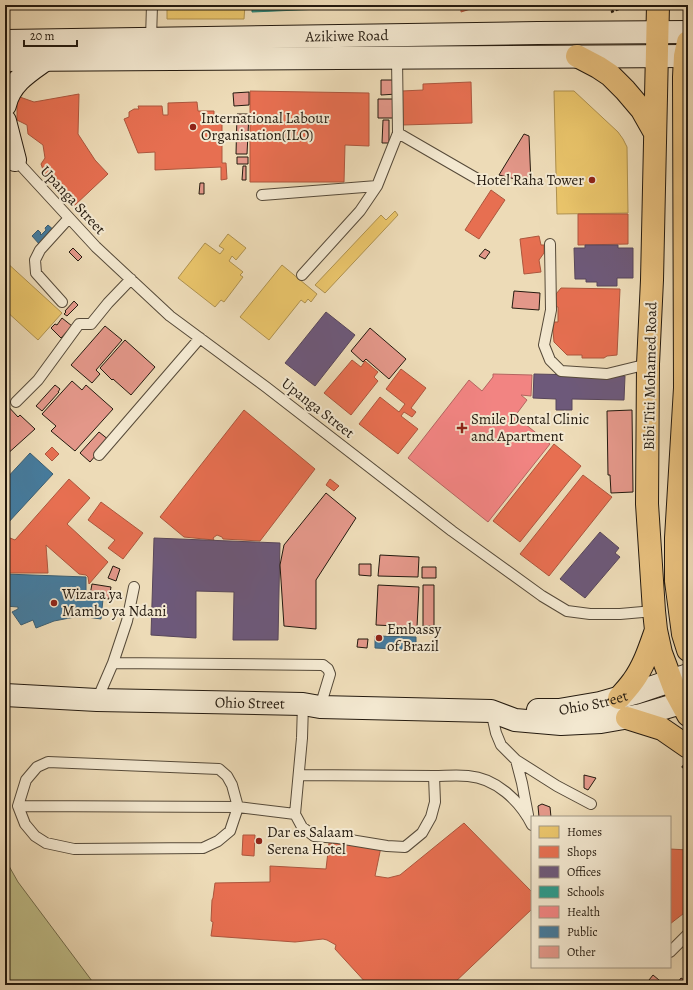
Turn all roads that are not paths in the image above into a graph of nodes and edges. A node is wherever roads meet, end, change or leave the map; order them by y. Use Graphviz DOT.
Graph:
graph roads {
  1 [pos="152,5"];
  2 [pos="658,5"];
  3 [pos="658,31"];
  4 [pos="688,32"];
  5 [pos="151,39"];
  6 [pos="5,41"];
  7 [pos="686,49"];
  8 [pos="577,56"];
  9 [pos="657,56"];
  10 [pos="396,58"];
  11 [pos="5,60"];
  12 [pos="45,60"];
  13 [pos="686,77"];
  14 [pos="5,105"];
  15 [pos="5,121"];
  16 [pos="398,133"];
  17 [pos="655,134"];
  18 [pos="10,154"];
  19 [pos="481,180"];
  20 [pos="377,186"];
  21 [pos="262,195"];
  22 [pos="69,218"];
  23 [pos="550,244"];
  24 [pos="302,275"];
  25 [pos="131,280"];
  26 [pos="62,302"];
  27 [pos="200,338"];
  28 [pos="648,364"];
  29 [pos="16,402"];
  30 [pos="99,455"];
  31 [pos="134,587"];
  32 [pos="655,620"];
  33 [pos="688,650"];
  34 [pos="113,663"];
  35 [pos="682,694"];
  36 [pos="5,695"];
  37 [pos="618,698"];
  38 [pos="97,700"];
  39 [pos="312,705"];
  40 [pos="493,712"];
  41 [pos="627,718"];
  42 [pos="688,747"];
  43 [pos="516,760"];
  44 [pos="299,775"];
  45 [pos="434,776"];
  46 [pos="592,804"];
  47 [pos="18,806"];
  48 [pos="238,807"];
  49 [pos="295,814"];
  50 [pos="530,821"];
  51 [pos="688,934"];
  52 [pos="671,951"];
  1 -- 5 [label="lane"];
  2 -- 3 [label="highway"];
  3 -- 4 [label="street, Azikiwe Road"];
  3 -- 5 [label="street, Azikiwe Road"];
  3 -- 9 [label="highway, Bibi Titi Mohamed Road"];
  5 -- 6 [label="street, Azikiwe Road"];
  7 -- 9 [label="street, Azikiwe Road"];
  7 -- 13 [label="highway"];
  8 -- 9 [label="street, Azikiwe Road"];
  8 -- 10 [label="street, Azikiwe Road"];
  8 -- 17 [label="highway"];
  9 -- 17 [label="highway, Bibi Titi Mohamed Road"];
  10 -- 12 [label="street, Azikiwe Road"];
  10 -- 16 [label="lane"];
  11 -- 12 [label="street, Azikiwe Road"];
  12 -- 14 [label="street"];
  13 -- 33 [label="highway"];
  15 -- 18 [label="street"];
  16 -- 19 [label="lane"];
  16 -- 20 [label="lane"];
  17 -- 28 [label="highway, Bibi Titi Mohamed Road"];
  18 -- 22 [label="lane, Upanga Street"];
  20 -- 21 [label="lane"];
  20 -- 24 [label="lane"];
  22 -- 25 [label="lane, Upanga Street"];
  22 -- 26 [label="lane"];
  23 -- 28 [label="lane"];
  25 -- 27 [label="lane, Upanga Street"];
  25 -- 29 [label="lane"];
  27 -- 30 [label="lane"];
  27 -- 32 [label="lane, Upanga Street"];
  28 -- 32 [label="highway, Bibi Titi Mohamed Road"];
  31 -- 34 [label="lane"];
  32 -- 35 [label="highway, Bibi Titi Mohamed Road"];
  32 -- 37 [label="highway"];
  34 -- 38 [label="lane"];
  34 -- 39 [label="lane"];
  35 -- 37 [label="street, Ohio Street"];
  35 -- 41 [label="street, Ohio Street"];
  36 -- 38 [label="street, Ohio Street"];
  37 -- 40 [label="street, Ohio Street"];
  38 -- 39 [label="street, Ohio Street"];
  39 -- 40 [label="street, Ohio Street"];
  39 -- 44 [label="lane"];
  40 -- 41 [label="street, Ohio Street"];
  40 -- 43 [label="lane"];
  41 -- 42 [label="highway"];
  43 -- 46 [label="lane"];
  43 -- 50 [label="lane"];
  44 -- 45 [label="lane"];
  44 -- 49 [label="lane"];
  45 -- 49 [label="lane"];
  45 -- 50 [label="lane"];
  47 -- 48 [label="lane"];
  47 -- 48 [label="lane"];
  47 -- 48 [label="lane"];
  48 -- 49 [label="lane"];
  51 -- 52 [label="lane"];
}
